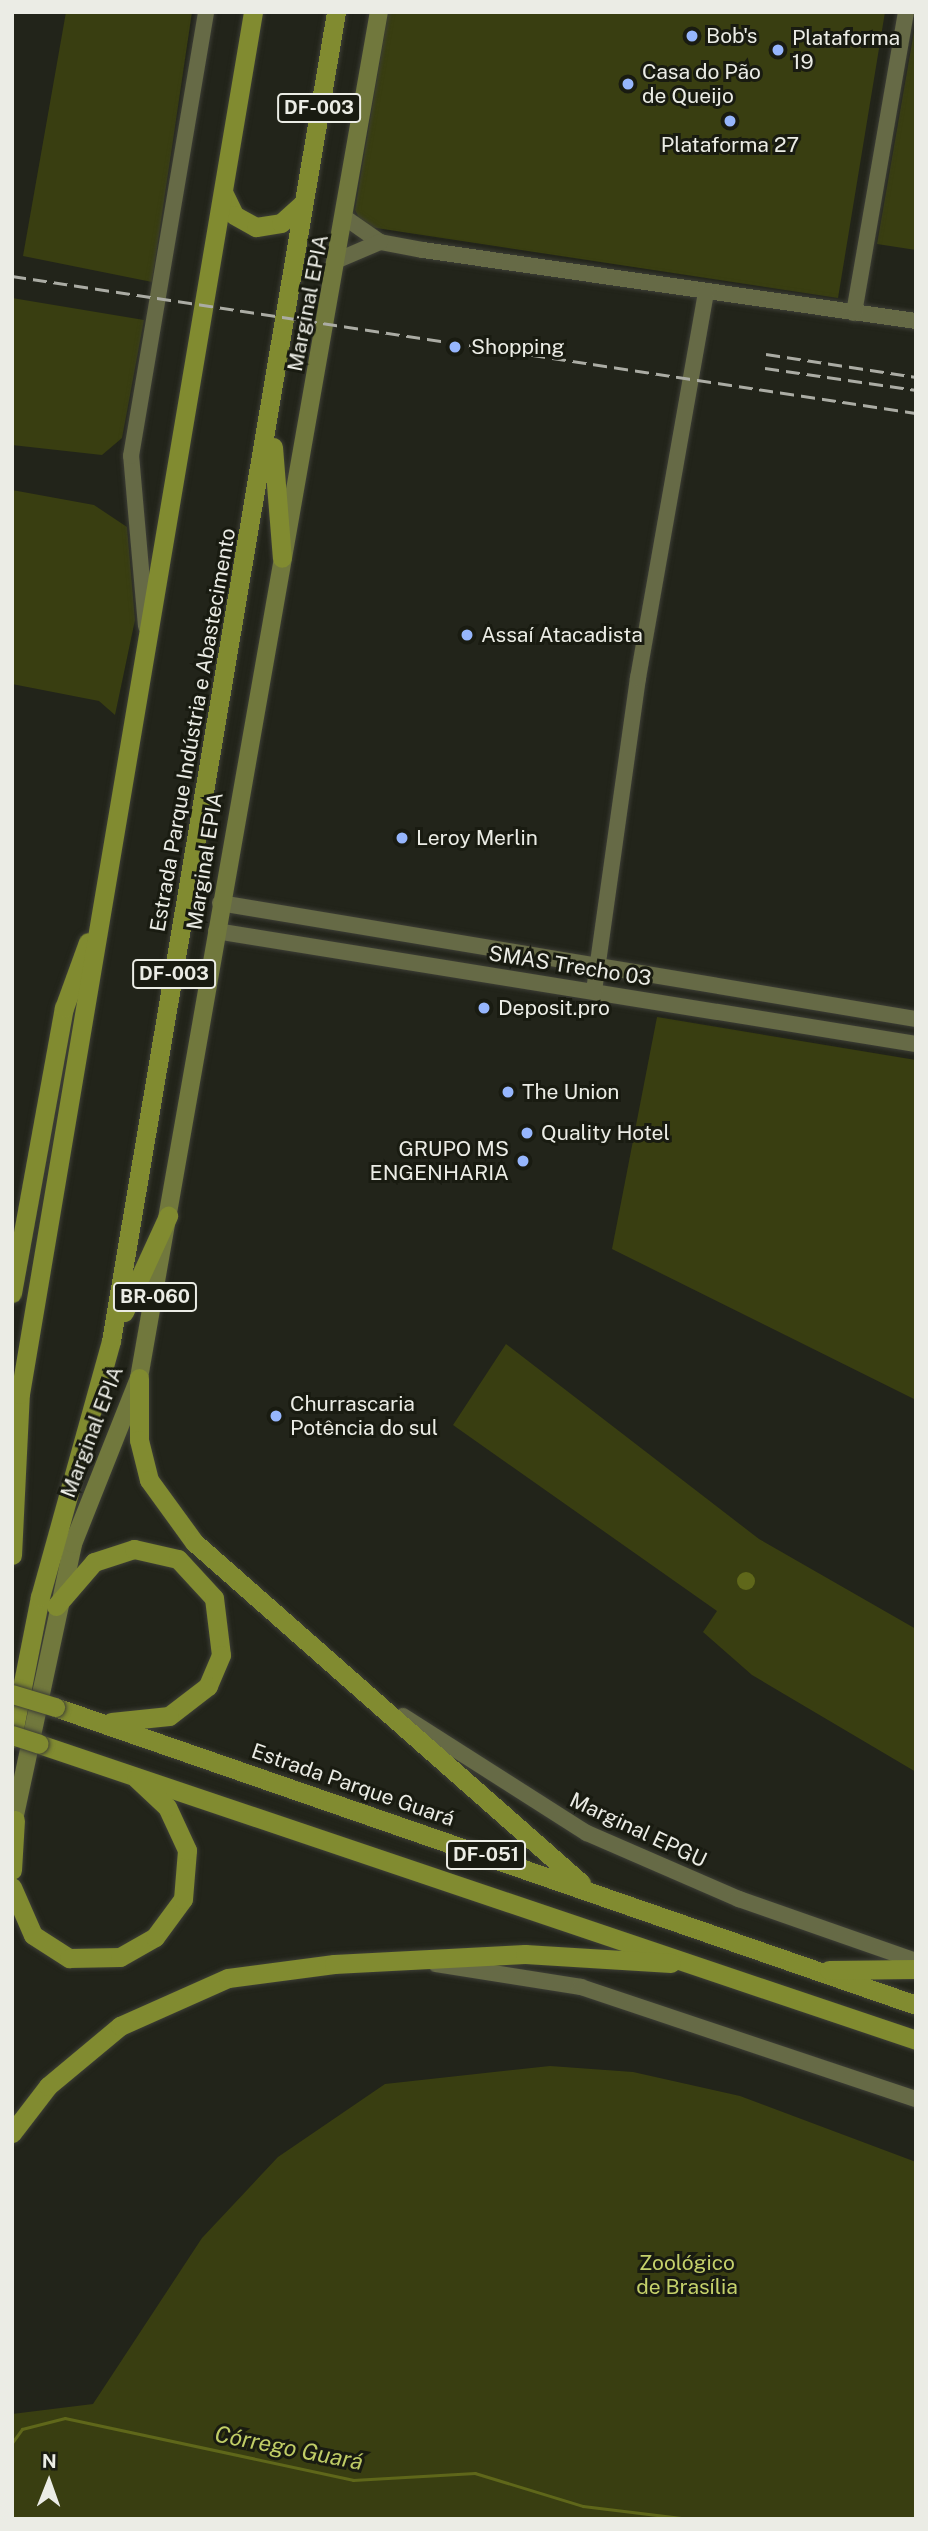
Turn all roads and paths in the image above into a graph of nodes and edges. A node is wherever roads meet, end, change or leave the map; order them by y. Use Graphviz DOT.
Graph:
graph roads {
  1 [pos="206,12"];
  2 [pos="253,12"];
  3 [pos="336,12"];
  4 [pos="379,12"];
  5 [pos="905,12"];
  6 [pos="223,192"];
  7 [pos="302,204"];
  8 [pos="347,219"];
  9 [pos="380,242"];
  10 [pos="338,260"];
  11 [pos="706,294"];
  12 [pos="854,313"];
  13 [pos="916,321"];
  14 [pos="271,419"];
  15 [pos="282,558"];
  16 [pos="147,633"];
  17 [pos="220,903"];
  18 [pos="268,911"];
  19 [pos="100,916"];
  20 [pos="216,930"];
  21 [pos="265,937"];
  22 [pos="598,965"];
  23 [pos="594,991"];
  24 [pos="793,998"];
  25 [pos="916,1019"];
  26 [pos="789,1022"];
  27 [pos="916,1044"];
  28 [pos="168,1216"];
  29 [pos="12,1293"];
  30 [pos="111,1341"];
  31 [pos="139,1378"];
  32 [pos="16,1402"];
  33 [pos="54,1546"];
  34 [pos="12,1555"];
  35 [pos="58,1602"];
  36 [pos="364,1691"];
  37 [pos="12,1694"];
  38 [pos="99,1723"];
  39 [pos="12,1736"];
  40 [pos="130,1773"];
  41 [pos="14,1824"];
  42 [pos="12,1870"];
  43 [pos="12,1887"];
  44 [pos="587,1889"];
  45 [pos="406,1960"];
  46 [pos="916,1961"];
  47 [pos="712,1968"];
  48 [pos="916,1969"];
  49 [pos="815,1970"];
  50 [pos="916,2005"];
  51 [pos="916,2040"];
  52 [pos="916,2099"];
  53 [pos="12,2133"];
  1 -- 16 [label="street"];
  2 -- 6 [label="highway"];
  3 -- 7 [label="highway, Estrada Parque Indústria e Abastecimento / DF-003"];
  4 -- 8 [label="main road, Marginal EPIA"];
  5 -- 12 [label="street"];
  6 -- 7 [label="highway"];
  6 -- 16 [label="highway"];
  7 -- 14 [label="highway, Estrada Parque Indústria e Abastecimento / DF-003"];
  8 -- 9 [label="street"];
  8 -- 10 [label="main road, Marginal EPIA"];
  9 -- 10 [label="street"];
  9 -- 11 [label="street"];
  10 -- 15 [label="main road, Marginal EPIA"];
  11 -- 12 [label="street"];
  11 -- 22 [label="street"];
  12 -- 13 [label="street"];
  14 -- 15 [label="highway"];
  14 -- 30 [label="highway, Estrada Parque Indústria e Abastecimento / DF-003"];
  15 -- 17 [label="main road, Marginal EPIA"];
  16 -- 19 [label="highway"];
  17 -- 18 [label="street, SMAS Trecho 03"];
  17 -- 20 [label="main road, Marginal EPIA"];
  18 -- 21 [label="street"];
  18 -- 22 [label="street, SMAS Trecho 03"];
  19 -- 29 [label="highway"];
  19 -- 32 [label="highway"];
  20 -- 21 [label="street, SMAS Trecho 03"];
  20 -- 28 [label="main road, Marginal EPIA"];
  21 -- 23 [label="street, SMAS Trecho 03"];
  22 -- 23 [label="street"];
  22 -- 24 [label="street, SMAS Trecho 03"];
  23 -- 26 [label="street, SMAS Trecho 03"];
  24 -- 25 [label="street, SMAS Trecho 03"];
  24 -- 26 [label="street"];
  26 -- 27 [label="street, SMAS Trecho 03"];
  28 -- 30 [label="highway"];
  28 -- 31 [label="main road, Marginal EPIA / BR-060"];
  30 -- 33 [label="highway, Estrada Parque Indústria e Abastecimento / DF-003"];
  31 -- 35 [label="main road, Marginal EPIA / BR-060"];
  31 -- 36 [label="highway"];
  32 -- 34 [label="highway"];
  33 -- 35 [label="highway"];
  33 -- 39 [label="highway, Estrada Parque Indústria e Abastecimento / DF-003"];
  35 -- 38 [label="highway"];
  35 -- 41 [label="main road, Marginal EPIA / BR-060"];
  36 -- 44 [label="highway"];
  36 -- 46 [label="street, Marginal EPGU"];
  37 -- 38 [label="highway, Estrada Parque Guará / DF-051, bridge"];
  38 -- 44 [label="highway, Estrada Parque Guará / DF-051"];
  39 -- 40 [label="highway, DF-051, bridge"];
  40 -- 43 [label="highway"];
  40 -- 47 [label="highway, DF-051"];
  41 -- 42 [label="highway"];
  44 -- 49 [label="highway, Estrada Parque Guará / DF-051"];
  45 -- 47 [label="highway"];
  45 -- 52 [label="street"];
  45 -- 53 [label="highway"];
  47 -- 51 [label="highway, DF-051"];
  48 -- 49 [label="highway"];
  49 -- 50 [label="highway, Estrada Parque Guará / DF-051"];
}
